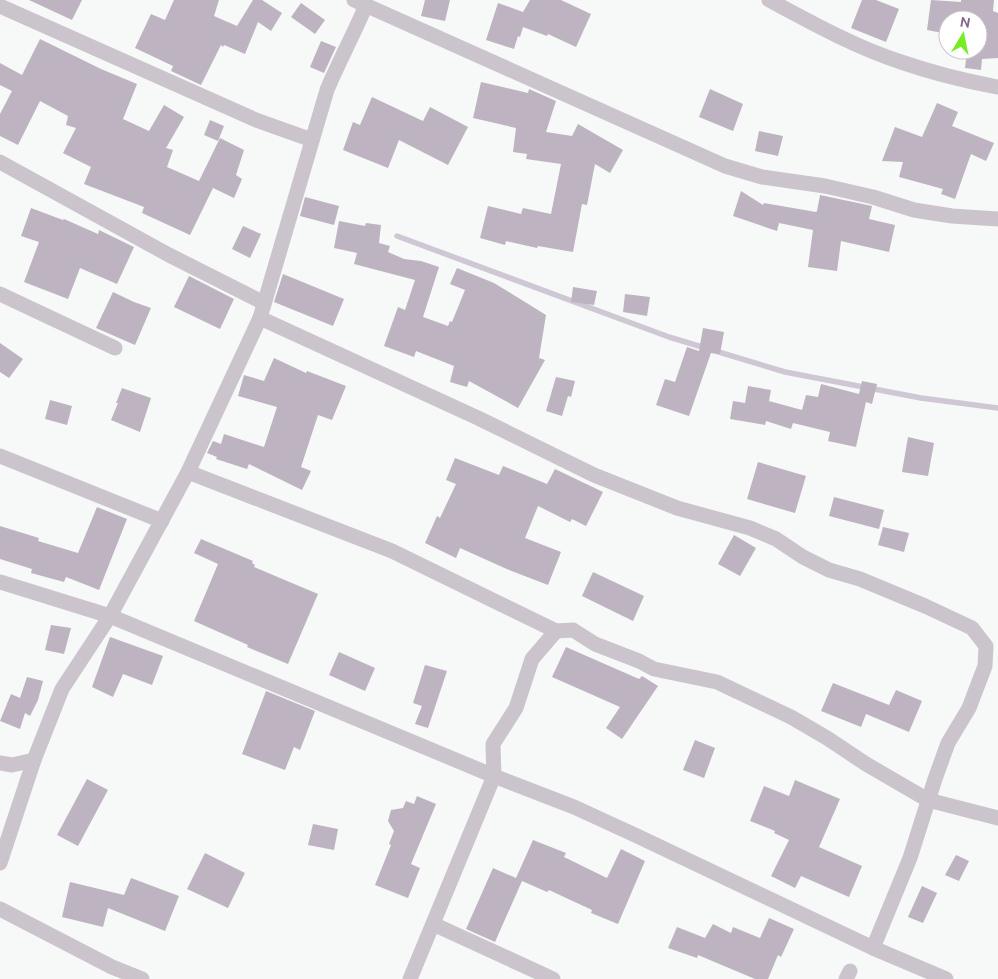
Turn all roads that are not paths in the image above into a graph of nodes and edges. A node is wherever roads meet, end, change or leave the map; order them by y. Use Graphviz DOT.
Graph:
graph roads {
  1 [pos="769,0"];
  2 [pos="360,3"];
  3 [pos="0,6"];
  4 [pos="998,88"];
  5 [pos="312,140"];
  6 [pos="0,162"];
  7 [pos="998,219"];
  8 [pos="0,294"];
  9 [pos="264,302"];
  10 [pos="260,318"];
  11 [pos="115,348"];
  12 [pos="0,456"];
  13 [pos="188,472"];
  14 [pos="162,521"];
  15 [pos="0,582"];
  16 [pos="110,616"];
  17 [pos="556,630"];
  18 [pos="34,760"];
  19 [pos="0,763"];
  20 [pos="494,776"];
  21 [pos="928,800"];
  22 [pos="998,818"];
  23 [pos="0,863"];
  24 [pos="0,909"];
  25 [pos="433,924"];
  26 [pos="874,948"];
  27 [pos="142,979"];
  28 [pos="410,979"];
  29 [pos="553,979"];
  30 [pos="946,979"];
  1 -- 4 [label="street"];
  2 -- 5 [label="street"];
  2 -- 7 [label="street"];
  3 -- 5 [label="street"];
  5 -- 9 [label="street"];
  6 -- 9 [label="street"];
  8 -- 11 [label="street"];
  9 -- 10 [label="street"];
  10 -- 13 [label="street"];
  10 -- 21 [label="street"];
  12 -- 14 [label="street"];
  13 -- 14 [label="street"];
  13 -- 17 [label="street"];
  14 -- 16 [label="street"];
  15 -- 16 [label="street"];
  16 -- 18 [label="street"];
  16 -- 20 [label="street"];
  17 -- 20 [label="street"];
  17 -- 21 [label="street"];
  18 -- 19 [label="street"];
  18 -- 23 [label="street"];
  20 -- 25 [label="street"];
  20 -- 26 [label="street"];
  21 -- 22 [label="street"];
  21 -- 26 [label="street"];
  24 -- 27 [label="street"];
  25 -- 28 [label="street"];
  25 -- 29 [label="street"];
  26 -- 30 [label="street"];
}
